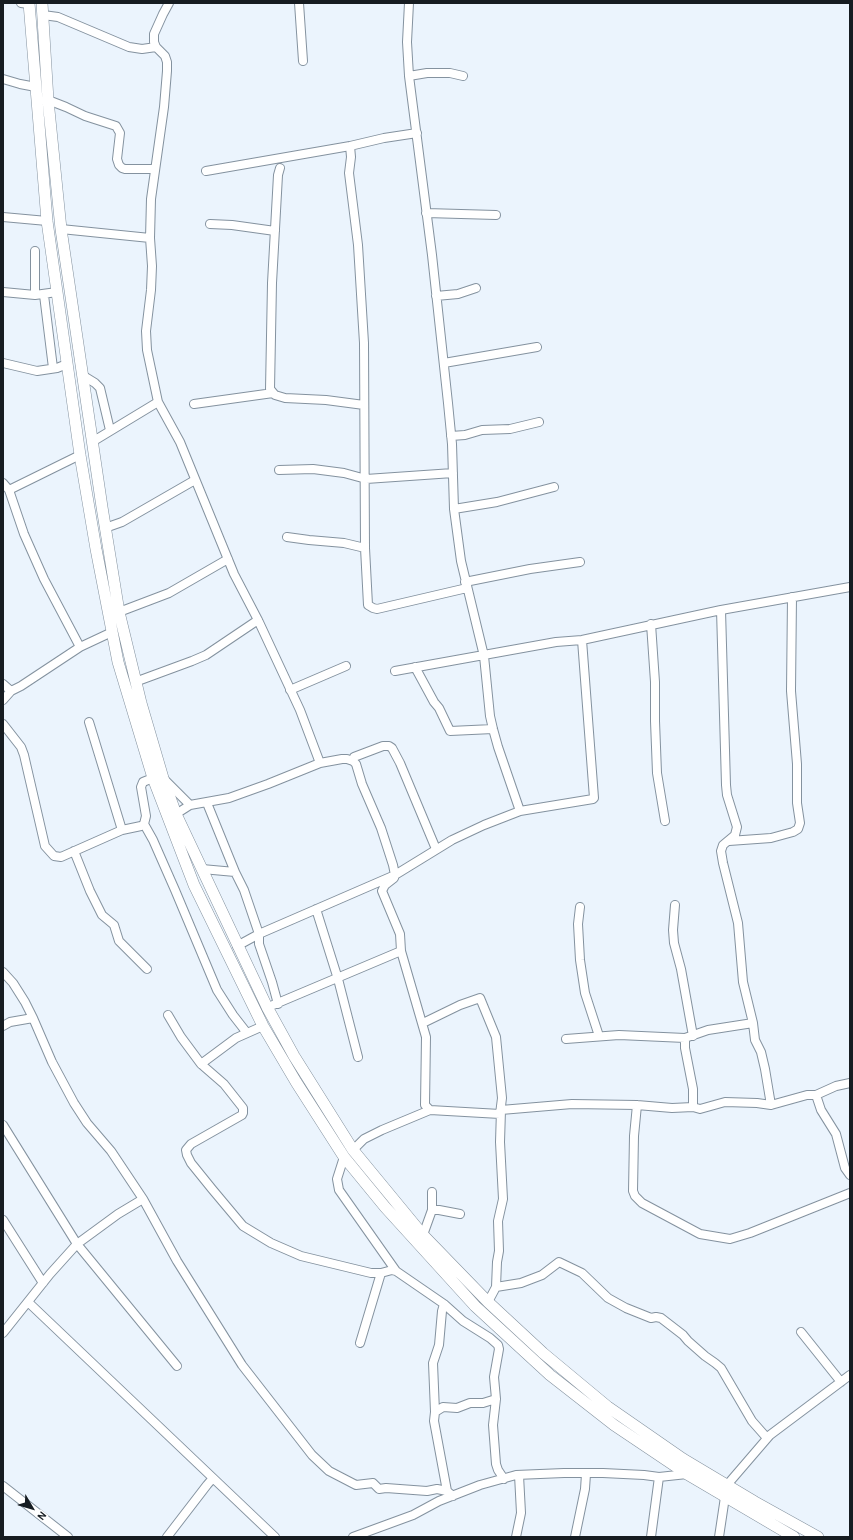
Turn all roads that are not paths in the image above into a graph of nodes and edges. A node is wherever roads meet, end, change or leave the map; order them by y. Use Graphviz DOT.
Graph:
graph roads {
  1 [pos="26,3"];
  2 [pos="42,3"];
  3 [pos="169,3"];
  4 [pos="299,3"];
  5 [pos="409,3"];
  6 [pos="43,15"];
  7 [pos="156,47"];
  8 [pos="303,61"];
  9 [pos="409,76"];
  10 [pos="463,76"];
  11 [pos="3,79"];
  12 [pos="36,87"];
  13 [pos="48,100"];
  14 [pos="417,133"];
  15 [pos="350,146"];
  16 [pos="280,168"];
  17 [pos="155,169"];
  18 [pos="206,171"];
  19 [pos="426,213"];
  20 [pos="496,215"];
  21 [pos="3,217"];
  22 [pos="47,221"];
  23 [pos="210,224"];
  24 [pos="61,229"];
  25 [pos="275,231"];
  26 [pos="150,238"];
  27 [pos="35,251"];
  28 [pos="476,288"];
  29 [pos="3,292"];
  30 [pos="57,292"];
  31 [pos="35,295"];
  32 [pos="44,295"];
  33 [pos="436,296"];
  34 [pos="537,347"];
  35 [pos="444,362"];
  36 [pos="3,363"];
  37 [pos="67,364"];
  38 [pos="53,368"];
  39 [pos="82,375"];
  40 [pos="273,393"];
  41 [pos="158,402"];
  42 [pos="194,404"];
  43 [pos="364,405"];
  44 [pos="539,422"];
  45 [pos="110,430"];
  46 [pos="451,436"];
  47 [pos="92,442"];
  48 [pos="80,455"];
  49 [pos="278,470"];
  50 [pos="453,473"];
  51 [pos="366,479"];
  52 [pos="195,480"];
  53 [pos="3,483"];
  54 [pos="554,487"];
  55 [pos="9,490"];
  56 [pos="454,509"];
  57 [pos="105,528"];
  58 [pos="287,537"];
  59 [pos="366,548"];
  60 [pos="228,559"];
  61 [pos="580,562"];
  62 [pos="466,585"];
  63 [pos="850,587"];
  64 [pos="792,597"];
  65 [pos="721,610"];
  66 [pos="119,612"];
  67 [pos="258,620"];
  68 [pos="651,624"];
  69 [pos="112,632"];
  70 [pos="582,640"];
  71 [pos="80,647"];
  72 [pos="484,656"];
  73 [pos="346,666"];
  74 [pos="415,667"];
  75 [pos="395,671"];
  76 [pos="135,682"];
  77 [pos="3,684"];
  78 [pos="290,690"];
  79 [pos="11,691"];
  80 [pos="3,700"];
  81 [pos="89,722"];
  82 [pos="3,724"];
  83 [pos="493,729"];
  84 [pos="353,761"];
  85 [pos="320,763"];
  86 [pos="158,778"];
  87 [pos="207,803"];
  88 [pos="190,805"];
  89 [pos="520,811"];
  90 [pos="176,814"];
  91 [pos="665,821"];
  92 [pos="144,824"];
  93 [pos="122,830"];
  94 [pos="729,841"];
  95 [pos="436,850"];
  96 [pos="74,851"];
  97 [pos="202,869"];
  98 [pos="235,872"];
  99 [pos="394,875"];
  100 [pos="675,905"];
  101 [pos="580,907"];
  102 [pos="316,910"];
  103 [pos="260,934"];
  104 [pos="237,946"];
  105 [pos="401,951"];
  106 [pos="147,969"];
  107 [pos="3,972"];
  108 [pos="338,979"];
  109 [pos="272,1006"];
  110 [pos="168,1015"];
  111 [pos="33,1018"];
  112 [pos="423,1023"];
  113 [pos="753,1023"];
  114 [pos="3,1026"];
  115 [pos="263,1026"];
  116 [pos="247,1033"];
  117 [pos="599,1036"];
  118 [pos="689,1037"];
  119 [pos="566,1039"];
  120 [pos="358,1057"];
  121 [pos="201,1064"];
  122 [pos="850,1083"];
  123 [pos="816,1095"];
  124 [pos="637,1105"];
  125 [pos="771,1105"];
  126 [pos="693,1107"];
  127 [pos="430,1110"];
  128 [pos="500,1114"];
  129 [pos="3,1126"];
  130 [pos="349,1154"];
  131 [pos="850,1175"];
  132 [pos="432,1192"];
  133 [pos="850,1193"];
  134 [pos="143,1199"];
  135 [pos="432,1210"];
  136 [pos="460,1214"];
  137 [pos="3,1220"];
  138 [pos="423,1235"];
  139 [pos="77,1244"];
  140 [pos="396,1272"];
  141 [pos="381,1273"];
  142 [pos="43,1283"];
  143 [pos="496,1287"];
  144 [pos="28,1302"];
  145 [pos="488,1302"];
  146 [pos="444,1304"];
  147 [pos="801,1332"];
  148 [pos="3,1333"];
  149 [pos="360,1342"];
  150 [pos="177,1366"];
  151 [pos="850,1375"];
  152 [pos="841,1382"];
  153 [pos="496,1399"];
  154 [pos="435,1412"];
  155 [pos="767,1438"];
  156 [pos="586,1474"];
  157 [pos="687,1474"];
  158 [pos="519,1475"];
  159 [pos="659,1477"];
  160 [pos="214,1478"];
  161 [pos="504,1479"];
  162 [pos="727,1485"];
  163 [pos="4,1488"];
  164 [pos="450,1493"];
  165 [pos="725,1497"];
  166 [pos="68,1537"];
  167 [pos="167,1537"];
  168 [pos="276,1537"];
  169 [pos="353,1537"];
  170 [pos="516,1537"];
  171 [pos="575,1537"];
  172 [pos="651,1537"];
  173 [pos="719,1537"];
  174 [pos="794,1537"];
  175 [pos="818,1537"];
  1 -- 12 [label="main road"];
  2 -- 6 [label="main road"];
  3 -- 7 [label="street"];
  4 -- 8 [label="street"];
  5 -- 9 [label="street"];
  6 -- 7 [label="street"];
  6 -- 13 [label="main road"];
  7 -- 17 [label="street"];
  9 -- 10 [label="street"];
  9 -- 14 [label="street"];
  11 -- 12 [label="street"];
  12 -- 22 [label="main road"];
  13 -- 17 [label="street"];
  13 -- 24 [label="main road"];
  14 -- 15 [label="street"];
  14 -- 19 [label="street"];
  15 -- 18 [label="street"];
  15 -- 43 [label="street"];
  16 -- 25 [label="street"];
  17 -- 26 [label="street"];
  19 -- 20 [label="street"];
  19 -- 33 [label="street"];
  21 -- 22 [label="street"];
  22 -- 30 [label="main road"];
  23 -- 25 [label="street"];
  24 -- 26 [label="street"];
  24 -- 39 [label="main road"];
  25 -- 40 [label="street"];
  26 -- 41 [label="street"];
  27 -- 31 [label="street"];
  28 -- 33 [label="street"];
  29 -- 31 [label="street"];
  30 -- 32 [label="street"];
  30 -- 37 [label="main road"];
  31 -- 32 [label="street"];
  32 -- 38 [label="street"];
  33 -- 35 [label="street"];
  34 -- 35 [label="street"];
  35 -- 46 [label="street"];
  36 -- 38 [label="street"];
  37 -- 38 [label="street"];
  37 -- 48 [label="main road"];
  39 -- 45 [label="street"];
  39 -- 47 [label="main road"];
  40 -- 42 [label="street"];
  40 -- 43 [label="street"];
  41 -- 45 [label="street"];
  41 -- 52 [label="street"];
  43 -- 51 [label="street"];
  44 -- 46 [label="street"];
  45 -- 47 [label="street"];
  46 -- 50 [label="street"];
  47 -- 57 [label="main road"];
  48 -- 55 [label="street"];
  48 -- 69 [label="main road"];
  49 -- 51 [label="street"];
  50 -- 51 [label="street"];
  50 -- 56 [label="street"];
  51 -- 59 [label="street"];
  52 -- 57 [label="street"];
  52 -- 60 [label="street"];
  53 -- 55 [label="street"];
  54 -- 56 [label="street"];
  55 -- 71 [label="street"];
  56 -- 62 [label="street"];
  57 -- 66 [label="main road"];
  58 -- 59 [label="street"];
  59 -- 62 [label="street"];
  60 -- 66 [label="street"];
  60 -- 67 [label="street"];
  61 -- 62 [label="street"];
  62 -- 72 [label="street"];
  63 -- 64 [label="street"];
  64 -- 65 [label="street"];
  64 -- 94 [label="street"];
  65 -- 68 [label="street"];
  65 -- 94 [label="street"];
  66 -- 76 [label="main road"];
  67 -- 76 [label="street"];
  67 -- 78 [label="street"];
  68 -- 70 [label="street"];
  68 -- 91 [label="street"];
  69 -- 71 [label="street"];
  69 -- 86 [label="main road"];
  70 -- 72 [label="street"];
  70 -- 89 [label="street"];
  71 -- 79 [label="street"];
  72 -- 74 [label="street"];
  72 -- 83 [label="street"];
  73 -- 78 [label="street"];
  74 -- 75 [label="street"];
  74 -- 83 [label="street"];
  76 -- 86 [label="main road"];
  77 -- 79 [label="street"];
  78 -- 85 [label="street"];
  79 -- 80 [label="street"];
  81 -- 93 [label="street"];
  82 -- 96 [label="street"];
  83 -- 89 [label="street"];
  84 -- 85 [label="street"];
  84 -- 95 [label="street"];
  84 -- 99 [label="street"];
  85 -- 87 [label="street"];
  86 -- 88 [label="street"];
  86 -- 90 [label="main road"];
  86 -- 92 [label="street"];
  86 -- 115 [label="main road"];
  87 -- 88 [label="street"];
  87 -- 98 [label="street"];
  88 -- 90 [label="street"];
  89 -- 95 [label="street"];
  90 -- 97 [label="main road"];
  92 -- 93 [label="street"];
  92 -- 116 [label="street"];
  93 -- 96 [label="street"];
  94 -- 113 [label="street"];
  95 -- 99 [label="street"];
  96 -- 106 [label="street"];
  97 -- 98 [label="street"];
  97 -- 104 [label="main road"];
  98 -- 103 [label="street"];
  99 -- 102 [label="street"];
  99 -- 105 [label="street"];
  100 -- 118 [label="street"];
  101 -- 117 [label="street"];
  102 -- 103 [label="street"];
  102 -- 108 [label="street"];
  103 -- 104 [label="street"];
  103 -- 109 [label="street"];
  104 -- 109 [label="main road"];
  105 -- 108 [label="street"];
  105 -- 112 [label="street"];
  107 -- 111 [label="street"];
  108 -- 109 [label="street"];
  108 -- 120 [label="street"];
  109 -- 130 [label="main road"];
  110 -- 121 [label="street"];
  111 -- 114 [label="street"];
  111 -- 134 [label="street"];
  112 -- 127 [label="street"];
  112 -- 128 [label="street"];
  113 -- 118 [label="street"];
  113 -- 125 [label="street"];
  115 -- 116 [label="street"];
  115 -- 130 [label="main road"];
  116 -- 121 [label="street"];
  117 -- 118 [label="street"];
  117 -- 119 [label="street"];
  118 -- 126 [label="street"];
  121 -- 141 [label="street"];
  122 -- 123 [label="street"];
  123 -- 125 [label="street"];
  123 -- 131 [label="street"];
  124 -- 126 [label="street"];
  124 -- 128 [label="street"];
  124 -- 133 [label="street"];
  125 -- 126 [label="street"];
  127 -- 128 [label="street"];
  127 -- 130 [label="street"];
  128 -- 143 [label="street"];
  129 -- 139 [label="street"];
  130 -- 138 [label="main road"];
  130 -- 140 [label="street"];
  130 -- 157 [label="main road"];
  132 -- 135 [label="street"];
  134 -- 139 [label="street"];
  134 -- 164 [label="street"];
  135 -- 136 [label="street"];
  135 -- 138 [label="street"];
  137 -- 142 [label="street"];
  138 -- 145 [label="main road"];
  139 -- 142 [label="street"];
  139 -- 150 [label="street"];
  140 -- 141 [label="street"];
  140 -- 146 [label="street"];
  141 -- 149 [label="street"];
  142 -- 144 [label="street"];
  143 -- 145 [label="street"];
  143 -- 155 [label="street"];
  144 -- 148 [label="street"];
  144 -- 160 [label="street"];
  145 -- 162 [label="main road"];
  146 -- 153 [label="street"];
  146 -- 154 [label="street"];
  147 -- 152 [label="street"];
  151 -- 152 [label="street"];
  152 -- 155 [label="street"];
  153 -- 154 [label="street"];
  153 -- 161 [label="street"];
  154 -- 164 [label="street"];
  155 -- 162 [label="street"];
  156 -- 158 [label="street"];
  156 -- 159 [label="street"];
  156 -- 171 [label="street"];
  157 -- 159 [label="street"];
  157 -- 165 [label="main road"];
  158 -- 161 [label="street"];
  158 -- 170 [label="street"];
  159 -- 172 [label="street"];
  160 -- 167 [label="street"];
  160 -- 168 [label="street"];
  161 -- 164 [label="street"];
  162 -- 175 [label="main road"];
  163 -- 166 [label="street"];
  164 -- 169 [label="street"];
  165 -- 173 [label="street"];
  165 -- 174 [label="main road"];
}
